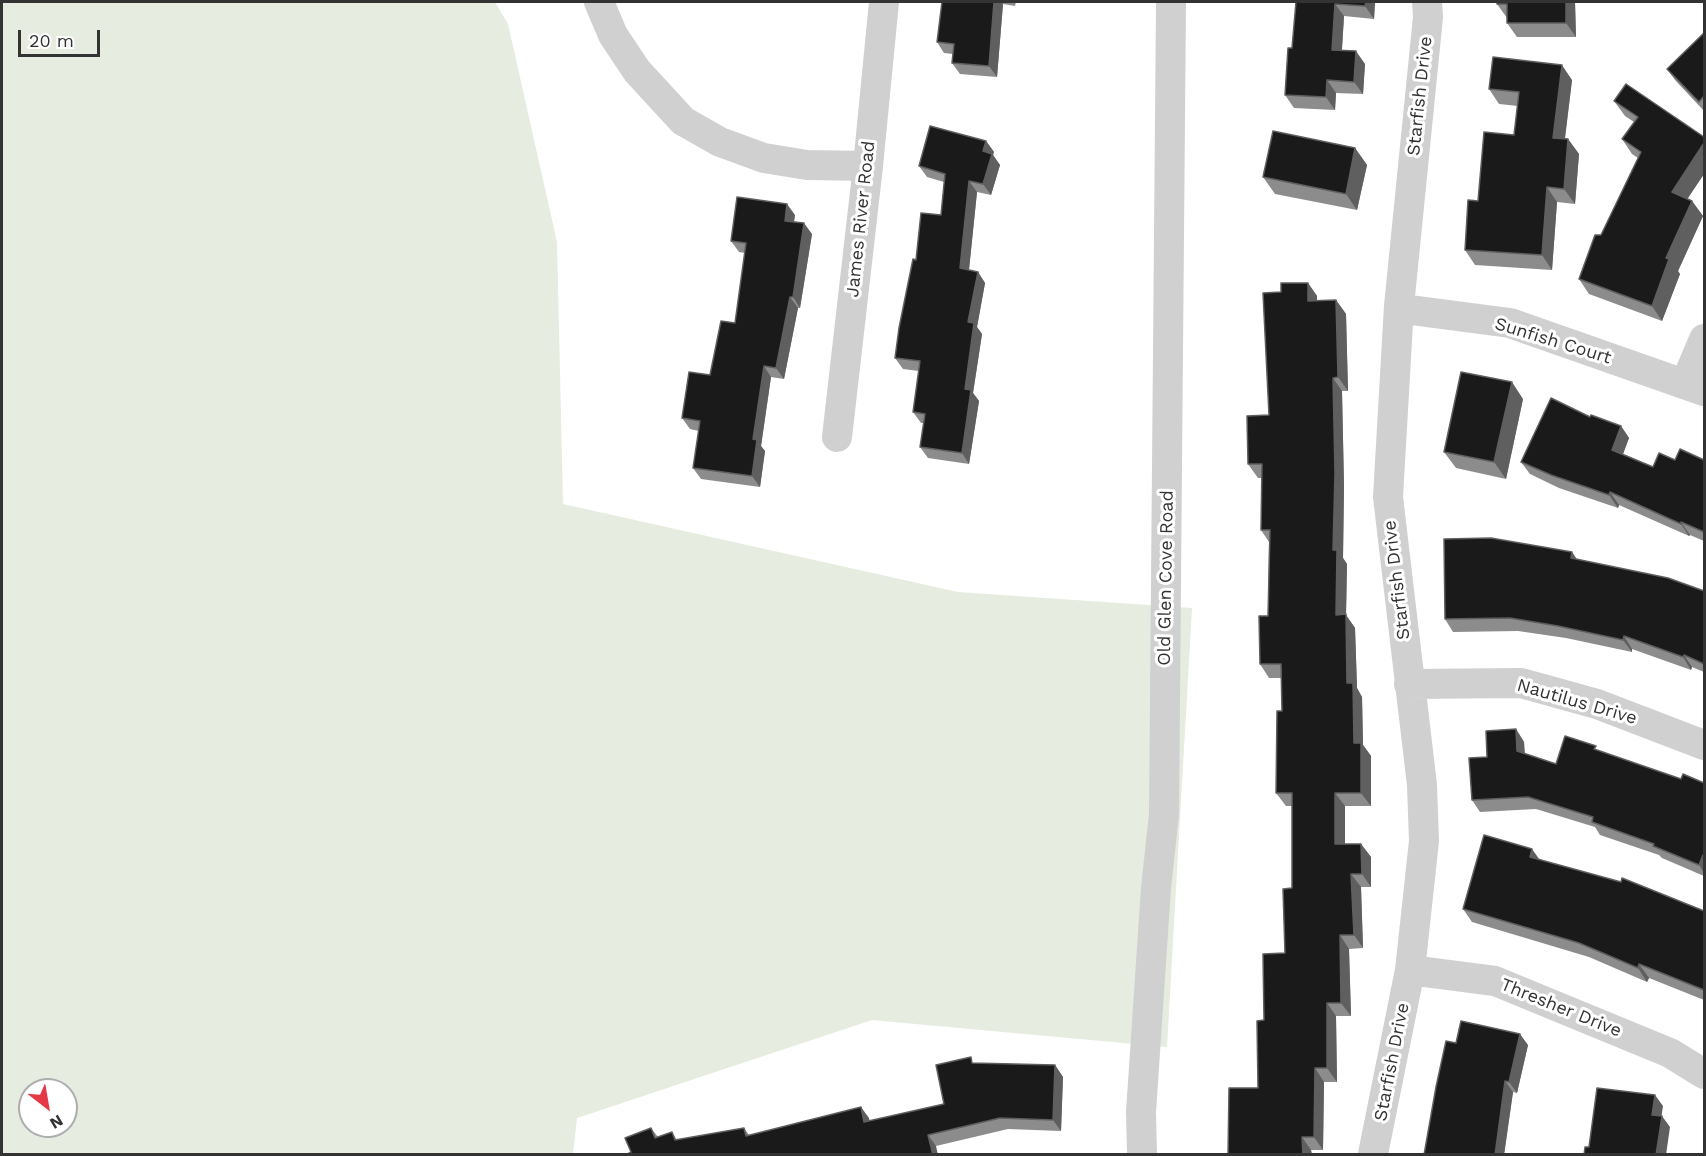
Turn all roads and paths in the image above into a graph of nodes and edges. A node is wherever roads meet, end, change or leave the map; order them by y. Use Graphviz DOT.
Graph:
graph roads {
  1 [pos="599,2"];
  2 [pos="884,2"];
  3 [pos="1172,2"];
  4 [pos="1427,2"];
  5 [pos="868,166"];
  6 [pos="1399,306"];
  7 [pos="1704,339"];
  8 [pos="1695,387"];
  9 [pos="837,437"];
  10 [pos="1409,684"];
  11 [pos="1704,745"];
  12 [pos="1410,970"];
  13 [pos="1704,1074"];
  14 [pos="1142,1155"];
  15 [pos="1373,1155"];
  1 -- 5 [label="street"];
  2 -- 5 [label="street, James River Road"];
  3 -- 14 [label="street, Old Glen Cove Road"];
  4 -- 6 [label="street, Starfish Drive"];
  5 -- 9 [label="street, James River Road"];
  6 -- 8 [label="street, Sunfish Court"];
  6 -- 10 [label="street, Starfish Drive"];
  7 -- 8 [label="street"];
  10 -- 11 [label="street, Nautilus Drive"];
  10 -- 12 [label="street, Starfish Drive"];
  12 -- 13 [label="street, Thresher Drive"];
  12 -- 15 [label="street, Starfish Drive"];
}
